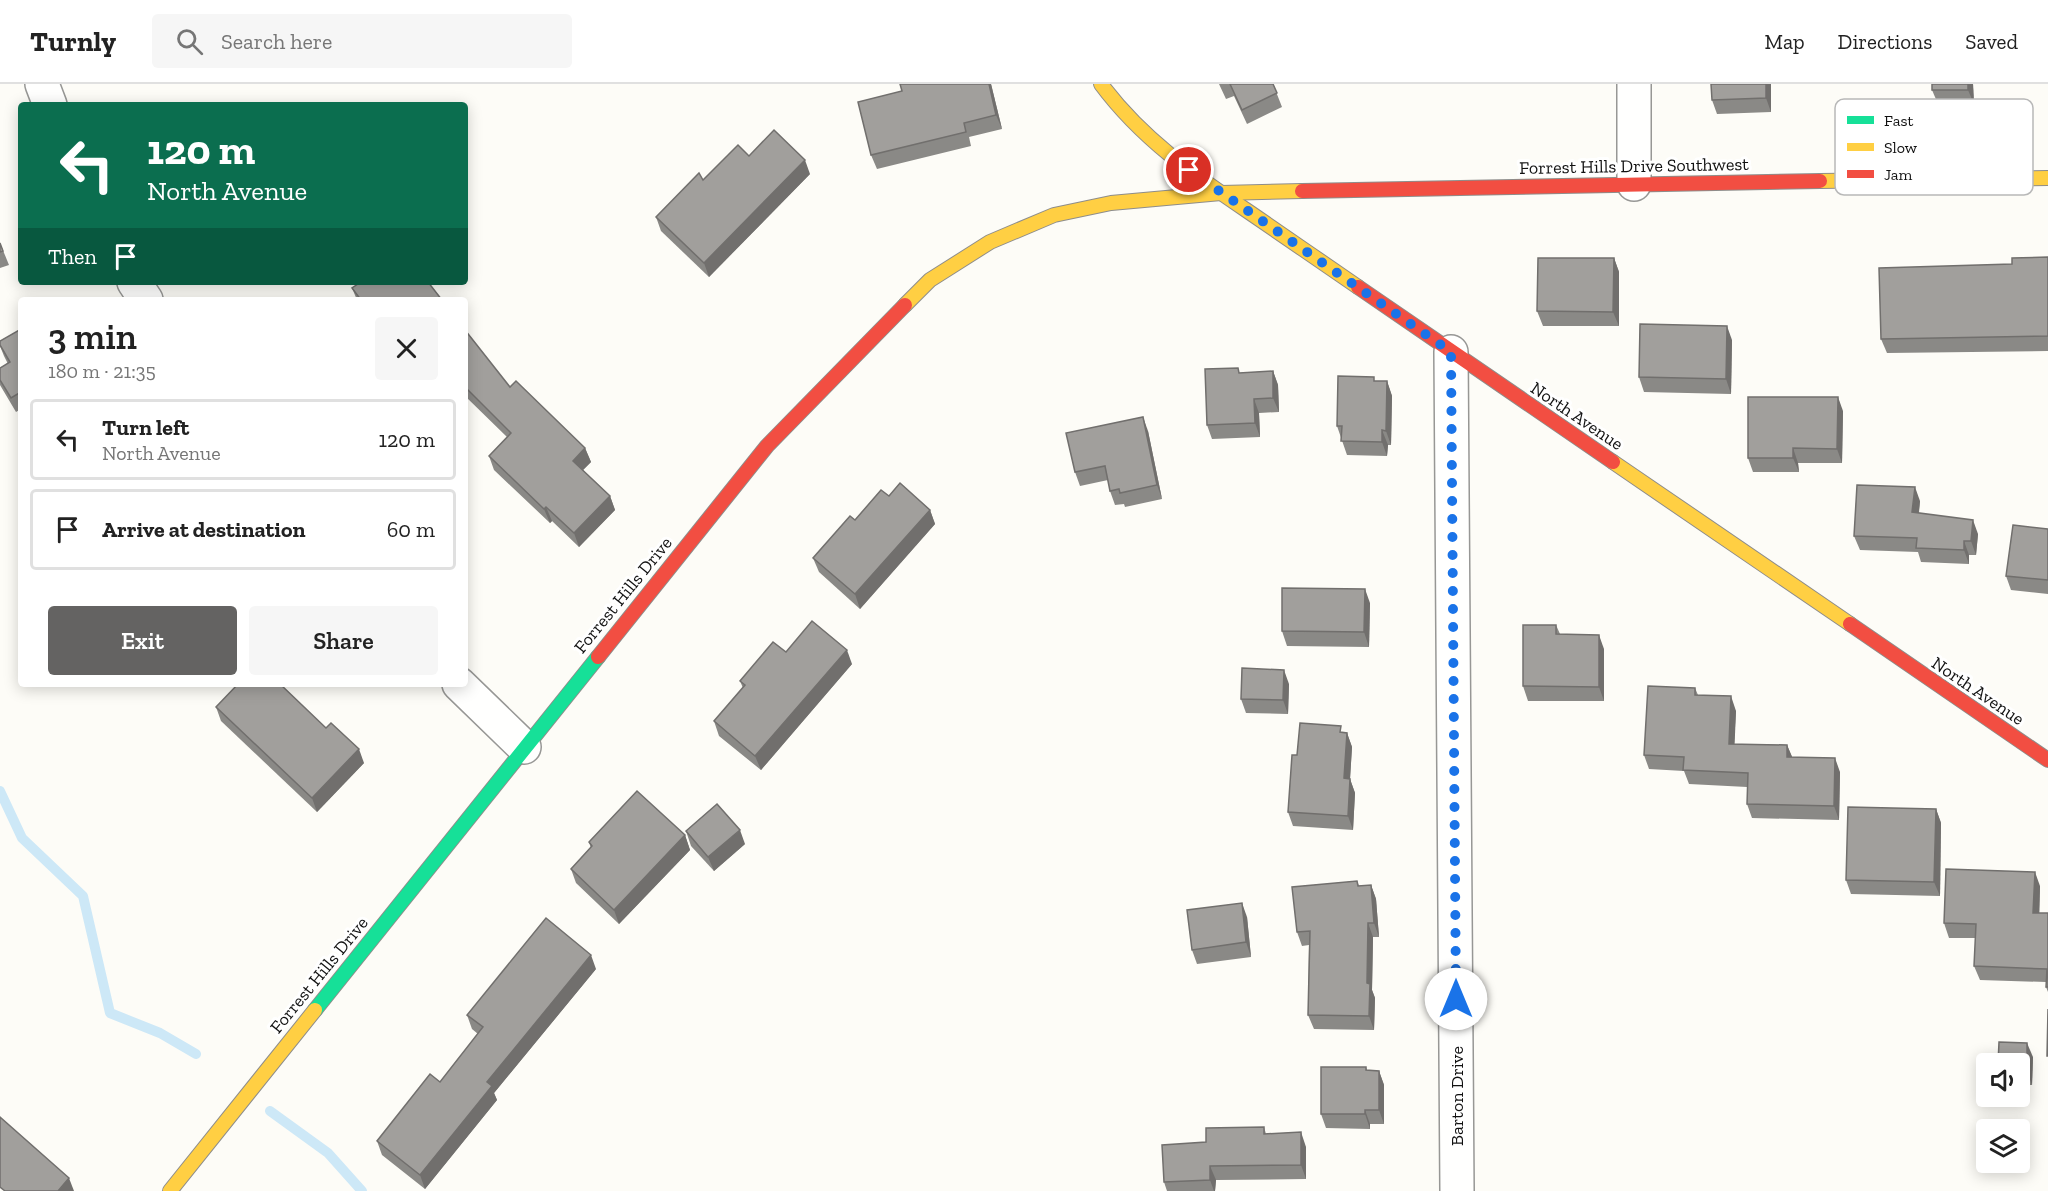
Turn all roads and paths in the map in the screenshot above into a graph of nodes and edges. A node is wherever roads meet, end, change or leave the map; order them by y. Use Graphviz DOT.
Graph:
graph roads {
  1 [pos="42,84"];
  2 [pos="1101,84"];
  3 [pos="1634,84"];
  4 [pos="49,102"];
  5 [pos="2033,178"];
  6 [pos="2048,178"];
  7 [pos="1835,181"];
  8 [pos="1634,184"];
  9 [pos="1221,194"];
  10 [pos="1451,352"];
  11 [pos="462,687"];
  12 [pos="524,747"];
  13 [pos="2048,760"];
  14 [pos="170,1191"];
  15 [pos="1457,1191"];
  1 -- 4 [label="street"];
  2 -- 9 [label="street, North Avenue"];
  3 -- 8 [label="street"];
  5 -- 6 [label="street, Forrest Hills Drive Southwest"];
  7 -- 8 [label="street, Forrest Hills Drive Southwest"];
  8 -- 9 [label="street, Forrest Hills Drive Southwest"];
  9 -- 10 [label="street, North Avenue"];
  9 -- 12 [label="street, Forrest Hills Drive"];
  10 -- 13 [label="street, North Avenue"];
  10 -- 15 [label="street, Barton Drive"];
  11 -- 12 [label="street"];
  12 -- 14 [label="street, Forrest Hills Drive"];
}
